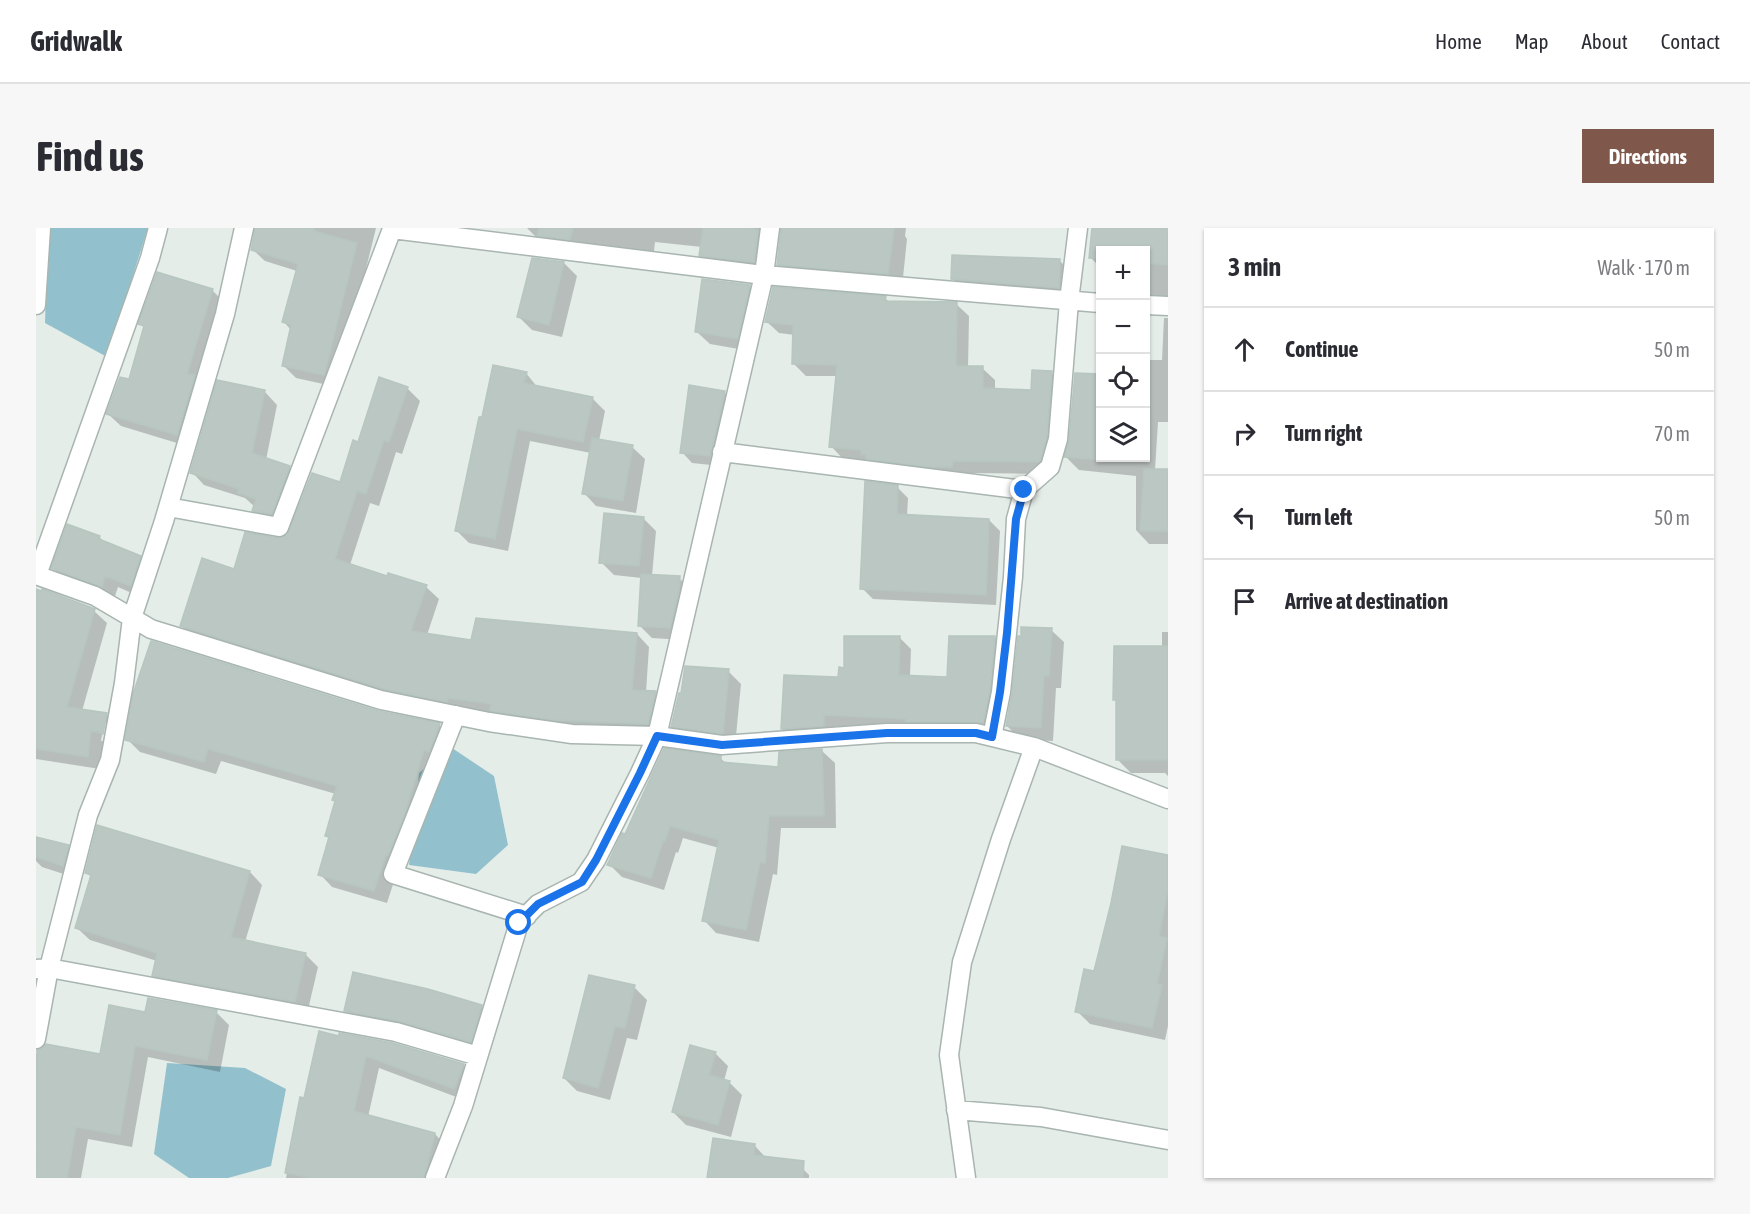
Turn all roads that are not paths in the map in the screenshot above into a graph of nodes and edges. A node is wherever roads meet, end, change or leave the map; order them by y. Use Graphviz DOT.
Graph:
graph roads {
  1 [pos="41,228"];
  2 [pos="158,228"];
  3 [pos="244,228"];
  4 [pos="770,228"];
  5 [pos="1078,228"];
  6 [pos="764,275"];
  7 [pos="1069,301"];
  8 [pos="1096,303"];
  9 [pos="36,305"];
  10 [pos="1150,305"];
  11 [pos="1168,306"];
  12 [pos="722,452"];
  13 [pos="1024,490"];
  14 [pos="168,507"];
  15 [pos="36,575"];
  16 [pos="132,618"];
  17 [pos="456,715"];
  18 [pos="657,736"];
  19 [pos="992,737"];
  20 [pos="1034,747"];
  21 [pos="1168,799"];
  22 [pos="527,916"];
  23 [pos="43,968"];
  24 [pos="36,1039"];
  25 [pos="478,1056"];
  26 [pos="956,1110"];
  27 [pos="1168,1140"];
  28 [pos="435,1178"];
  29 [pos="966,1178"];
  1 -- 9 [label="street"];
  2 -- 15 [label="street"];
  3 -- 14 [label="street"];
  4 -- 6 [label="street"];
  5 -- 7 [label="street"];
  6 -- 7 [label="street"];
  6 -- 12 [label="street"];
  6 -- 14 [label="street"];
  7 -- 8 [label="street"];
  7 -- 13 [label="street"];
  10 -- 11 [label="street"];
  12 -- 13 [label="street"];
  12 -- 18 [label="street"];
  13 -- 19 [label="street"];
  14 -- 16 [label="street"];
  15 -- 16 [label="street"];
  16 -- 17 [label="street"];
  16 -- 23 [label="street"];
  17 -- 18 [label="street"];
  17 -- 22 [label="street"];
  18 -- 19 [label="street"];
  18 -- 22 [label="street"];
  19 -- 20 [label="street"];
  20 -- 21 [label="street"];
  20 -- 26 [label="street"];
  22 -- 25 [label="street"];
  23 -- 24 [label="street"];
  23 -- 25 [label="street"];
  25 -- 28 [label="street"];
  26 -- 27 [label="street"];
  26 -- 29 [label="street"];
}
